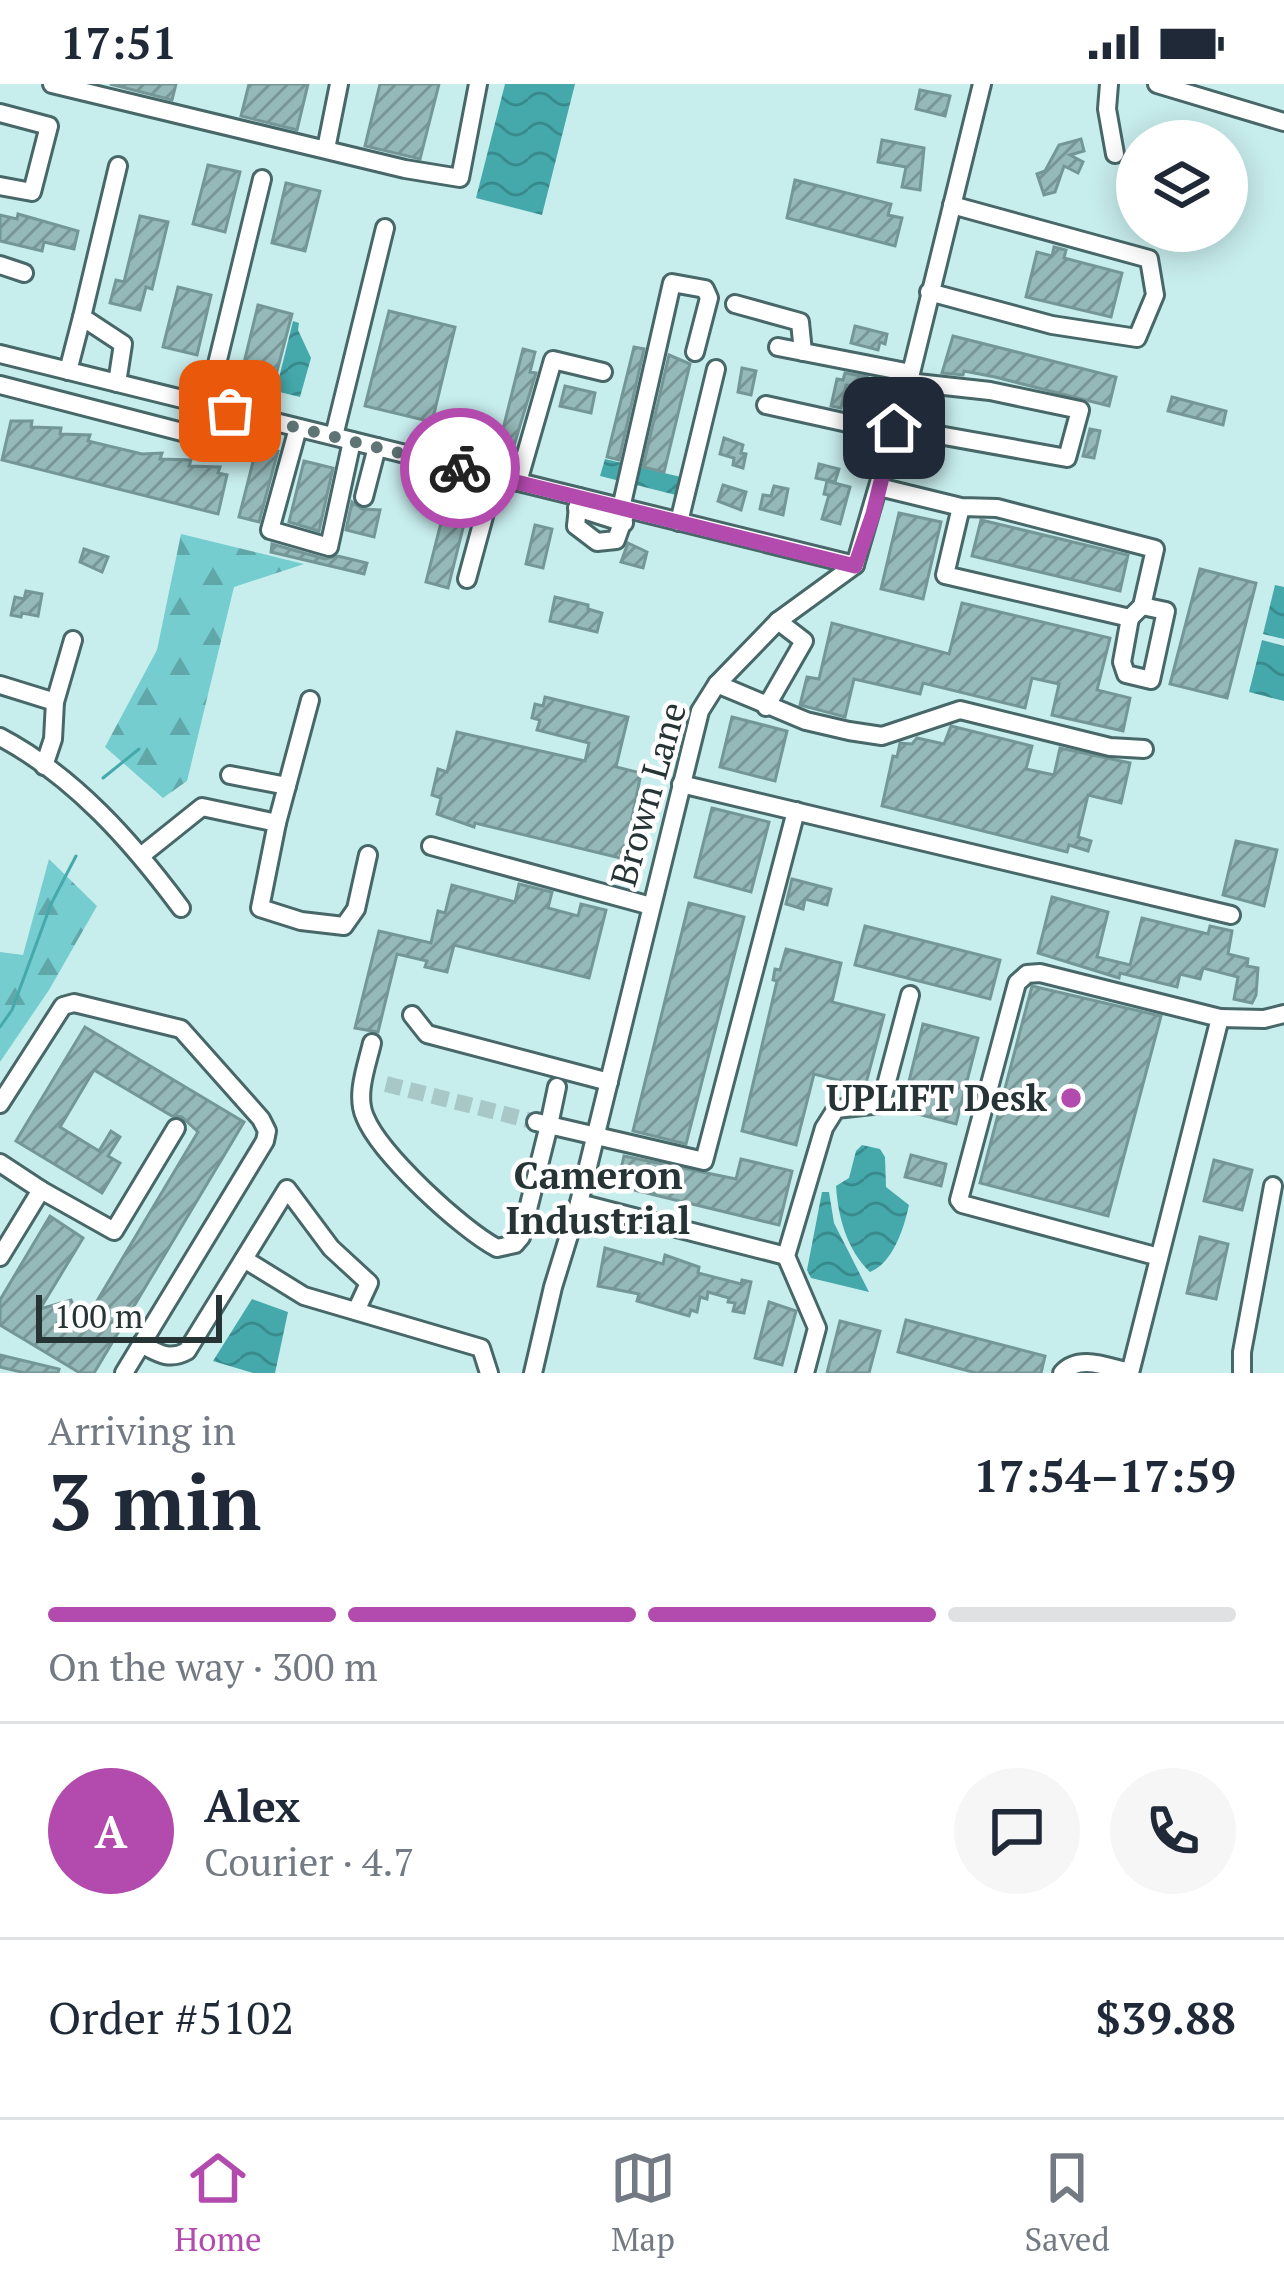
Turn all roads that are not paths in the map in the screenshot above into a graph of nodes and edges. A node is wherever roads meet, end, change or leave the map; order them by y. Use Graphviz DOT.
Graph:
graph roads {
  1 [pos="52,84"];
  2 [pos="339,84"];
  3 [pos="478,84"];
  4 [pos="982,84"];
  5 [pos="1109,84"];
  6 [pos="1157,84"];
  7 [pos="87,88"];
  8 [pos="0,113"];
  9 [pos="1284,122"];
  10 [pos="326,149"];
  11 [pos="1115,154"];
  12 [pos="118,166"];
  13 [pos="262,179"];
  14 [pos="0,186"];
  15 [pos="952,205"];
  16 [pos="385,228"];
  17 [pos="0,265"];
  18 [pos="24,273"];
  19 [pos="929,292"];
  20 [pos="735,304"];
  21 [pos="82,316"];
  22 [pos="778,347"];
  23 [pos="695,352"];
  24 [pos="803,352"];
  25 [pos="0,354"];
  26 [pos="716,369"];
  27 [pos="68,371"];
  28 [pos="603,372"];
  29 [pos="909,377"];
  30 [pos="114,382"];
  31 [pos="0,385"];
  32 [pos="207,405"];
  33 [pos="766,405"];
  34 [pos="230,411"];
  35 [pos="103,412"];
  36 [pos="298,428"];
  37 [pos="893,430"];
  38 [pos="343,439"];
  39 [pos="376,447"];
  40 [pos="495,476"];
  41 [pos="518,482"];
  42 [pos="880,487"];
  43 [pos="364,497"];
  44 [pos="578,503"];
  45 [pos="961,507"];
  46 [pos="624,513"];
  47 [pos="679,522"];
  48 [pos="855,566"];
  49 [pos="467,579"];
  50 [pos="778,621"];
  51 [pos="73,640"];
  52 [pos="717,684"];
  53 [pos="0,685"];
  54 [pos="310,700"];
  55 [pos="55,702"];
  56 [pos="766,706"];
  57 [pos="0,737"];
  58 [pos="1144,749"];
  59 [pos="44,766"];
  60 [pos="230,775"];
  61 [pos="681,784"];
  62 [pos="287,786"];
  63 [pos="796,812"];
  64 [pos="277,824"];
  65 [pos="431,847"];
  66 [pos="142,855"];
  67 [pos="368,855"];
  68 [pos="651,907"];
  69 [pos="181,908"];
  70 [pos="1231,915"];
  71 [pos="910,994"];
  72 [pos="1284,1014"];
  73 [pos="412,1015"];
  74 [pos="1220,1018"];
  75 [pos="372,1043"];
  76 [pos="364,1079"];
  77 [pos="608,1082"];
  78 [pos="386,1084"];
  79 [pos="557,1087"];
  80 [pos="0,1104"];
  81 [pos="542,1124"];
  82 [pos="176,1128"];
  83 [pos="596,1135"];
  84 [pos="2,1170"];
  85 [pos="1273,1186"];
  86 [pos="41,1190"];
  87 [pos="579,1203"];
  88 [pos="786,1256"];
  89 [pos="0,1257"];
  90 [pos="1159,1257"];
  91 [pos="244,1258"];
  92 [pos="356,1311"];
  93 [pos="141,1344"];
  94 [pos="1130,1372"];
  95 [pos="124,1373"];
  96 [pos="490,1373"];
  97 [pos="533,1373"];
  98 [pos="805,1373"];
  99 [pos="1062,1373"];
  100 [pos="1242,1373"];
  1 -- 7 [label="street"];
  2 -- 10 [label="street"];
  3 -- 10 [label="street"];
  4 -- 15 [label="street"];
  5 -- 11 [label="street"];
  6 -- 9 [label="street"];
  7 -- 10 [label="street"];
  8 -- 14 [label="street"];
  12 -- 21 [label="street"];
  13 -- 32 [label="street"];
  15 -- 19 [label="street"];
  15 -- 19 [label="street"];
  16 -- 38 [label="street"];
  17 -- 18 [label="street"];
  19 -- 29 [label="street"];
  20 -- 24 [label="street"];
  21 -- 27 [label="street"];
  21 -- 30 [label="street"];
  22 -- 24 [label="street"];
  23 -- 46 [label="street"];
  24 -- 29 [label="street"];
  25 -- 27 [label="street"];
  26 -- 47 [label="street"];
  27 -- 30 [label="street"];
  28 -- 41 [label="street"];
  29 -- 37 [label="street"];
  29 -- 37 [label="street"];
  30 -- 32 [label="street"];
  30 -- 35 [label="street"];
  31 -- 35 [label="street"];
  32 -- 34 [label="street"];
  33 -- 37 [label="street"];
  34 -- 35 [label="street"];
  34 -- 36 [label="street"];
  36 -- 38 [label="street"];
  36 -- 38 [label="street"];
  37 -- 42 [label="street"];
  38 -- 39 [label="street"];
  39 -- 40 [label="street"];
  39 -- 43 [label="street"];
  40 -- 41 [label="street"];
  40 -- 49 [label="street"];
  41 -- 44 [label="street"];
  42 -- 45 [label="street"];
  42 -- 48 [label="street"];
  44 -- 46 [label="street"];
  44 -- 46 [label="street"];
  45 -- 45 [label="street"];
  46 -- 47 [label="street"];
  47 -- 48 [label="street"];
  48 -- 50 [label="street, Brown Lane"];
  50 -- 52 [label="street, Brown Lane"];
  50 -- 56 [label="street"];
  51 -- 55 [label="street"];
  52 -- 56 [label="street"];
  52 -- 61 [label="street, Brown Lane"];
  53 -- 55 [label="street"];
  54 -- 62 [label="street"];
  55 -- 59 [label="street"];
  56 -- 58 [label="street"];
  57 -- 59 [label="street"];
  59 -- 66 [label="street"];
  60 -- 62 [label="street"];
  61 -- 63 [label="street"];
  61 -- 68 [label="street, Brown Lane"];
  62 -- 64 [label="street"];
  63 -- 70 [label="street"];
  63 -- 83 [label="street"];
  64 -- 66 [label="street"];
  64 -- 67 [label="street"];
  65 -- 68 [label="street"];
  66 -- 69 [label="street"];
  68 -- 77 [label="street, Brown Lane"];
  71 -- 88 [label="street"];
  72 -- 74 [label="street"];
  73 -- 77 [label="street"];
  74 -- 90 [label="street"];
  74 -- 90 [label="street"];
  75 -- 76 [label="street"];
  76 -- 78 [label="street"];
  76 -- 81 [label="street"];
  77 -- 83 [label="street, Brown Lane"];
  79 -- 81 [label="street"];
  80 -- 93 [label="street"];
  81 -- 83 [label="street"];
  82 -- 86 [label="street"];
  83 -- 87 [label="street, Brown Lane"];
  84 -- 86 [label="street"];
  85 -- 100 [label="street"];
  86 -- 89 [label="street"];
  87 -- 88 [label="street"];
  87 -- 97 [label="street, Brown Lane"];
  88 -- 98 [label="street"];
  90 -- 94 [label="street"];
  91 -- 92 [label="street"];
  91 -- 92 [label="street"];
  91 -- 93 [label="street"];
  92 -- 96 [label="street"];
  93 -- 95 [label="street"];
  94 -- 99 [label="street"];
}
